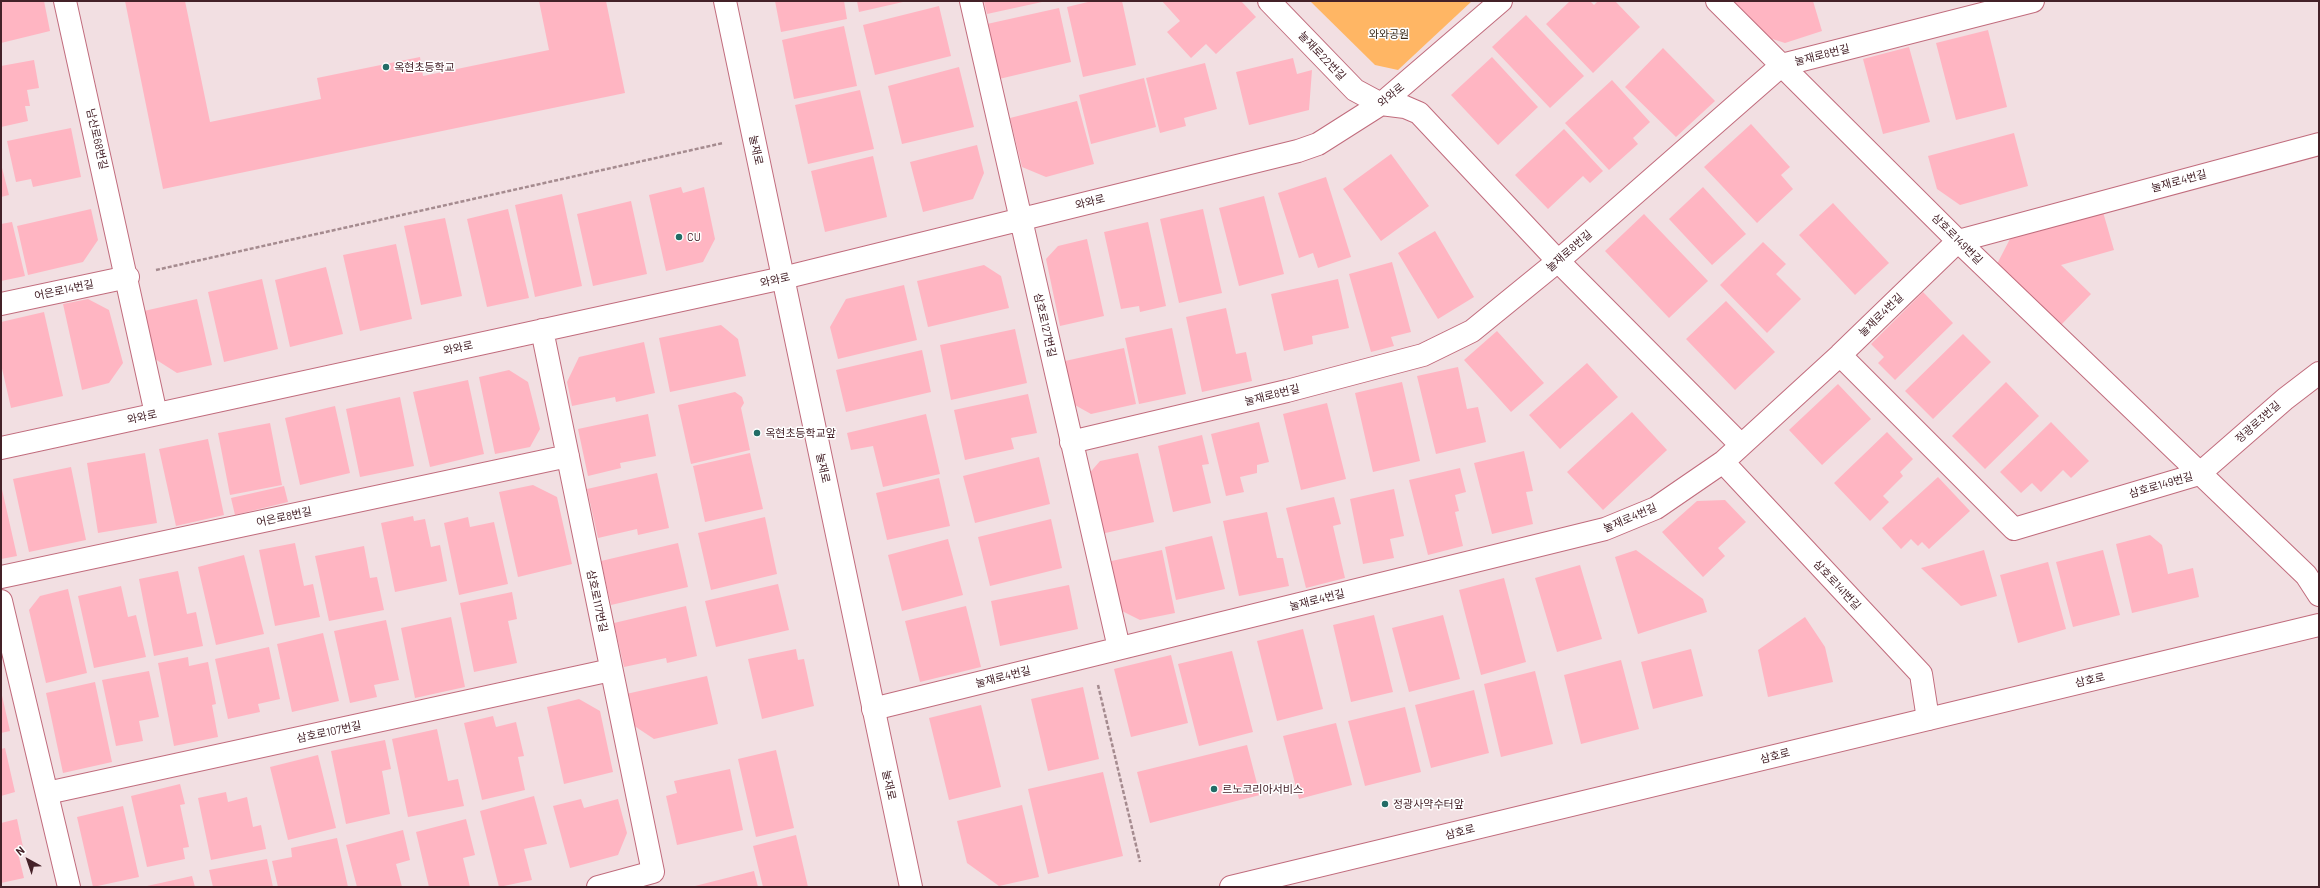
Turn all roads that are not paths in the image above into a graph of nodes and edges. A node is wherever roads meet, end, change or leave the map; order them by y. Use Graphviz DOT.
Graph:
graph roads {
  1 [pos="65,1"];
  2 [pos="725,1"];
  3 [pos="971,1"];
  4 [pos="1269,1"];
  5 [pos="1500,1"];
  6 [pos="1717,1"];
  7 [pos="2033,1"];
  8 [pos="1782,65"];
  9 [pos="1381,104"];
  10 [pos="2319,144"];
  11 [pos="1020,219"];
  12 [pos="1958,241"];
  13 [pos="1558,261"];
  14 [pos="128,277"];
  15 [pos="783,278"];
  16 [pos="1,304"];
  17 [pos="542,330"];
  18 [pos="1840,355"];
  19 [pos="2319,374"];
  20 [pos="156,414"];
  21 [pos="1071,442"];
  22 [pos="1741,445"];
  23 [pos="1,448"];
  24 [pos="568,456"];
  25 [pos="1723,462"];
  26 [pos="2199,474"];
  27 [pos="1,577"];
  28 [pos="2319,595"];
  29 [pos="1,601"];
  30 [pos="2319,625"];
  31 [pos="1119,648"];
  32 [pos="611,670"];
  33 [pos="873,709"];
  34 [pos="1928,719"];
  35 [pos="47,793"];
  36 [pos="69,887"];
  37 [pos="598,887"];
  38 [pos="911,887"];
  39 [pos="1231,887"];
  1 -- 14 [label="street, 남산로68번길"];
  2 -- 15 [label="street, 눌재로"];
  3 -- 11 [label="street, 삼호로127번길"];
  4 -- 9 [label="street, 눌재로22번길"];
  5 -- 9 [label="street, 와와로"];
  6 -- 8 [label="street, 삼호로149번길"];
  7 -- 8 [label="street, 눌재로8번길"];
  8 -- 12 [label="street, 삼호로149번길"];
  8 -- 13 [label="street, 눌재로8번길"];
  9 -- 11 [label="street, 와와로"];
  9 -- 13 [label="street"];
  10 -- 12 [label="street, 눌재로4번길"];
  11 -- 15 [label="street, 와와로"];
  11 -- 21 [label="street, 삼호로127번길"];
  12 -- 18 [label="street, 눌재로4번길"];
  12 -- 26 [label="street, 삼호로149번길"];
  13 -- 21 [label="street, 눌재로8번길"];
  13 -- 22 [label="street"];
  14 -- 16 [label="street, 어은로14번길"];
  14 -- 20 [label="street, 남산로68번길"];
  15 -- 17 [label="street, 와와로"];
  15 -- 33 [label="street, 눌재로"];
  17 -- 20 [label="street, 와와로"];
  17 -- 24 [label="street, 삼호로117번길"];
  18 -- 22 [label="street, 눌재로4번길"];
  18 -- 26 [label="street, 삼호로149번길"];
  19 -- 26 [label="street, 정광로3번길"];
  20 -- 23 [label="street, 와와로"];
  21 -- 31 [label="street, 삼호로127번길"];
  22 -- 25 [label="street, 눌재로4번길"];
  24 -- 27 [label="street, 어은로8번길"];
  24 -- 32 [label="street, 삼호로117번길"];
  25 -- 31 [label="street, 눌재로4번길"];
  25 -- 34 [label="street, 삼호로141번길"];
  26 -- 28 [label="street, 삼호로149번길"];
  29 -- 35 [label="street"];
  30 -- 34 [label="street, 삼호로"];
  31 -- 33 [label="street, 눌재로4번길"];
  32 -- 35 [label="street, 삼호로107번길"];
  32 -- 37 [label="street, 삼호로117번길"];
  33 -- 38 [label="street, 눌재로"];
  34 -- 39 [label="street, 삼호로"];
  35 -- 36 [label="street"];
}
